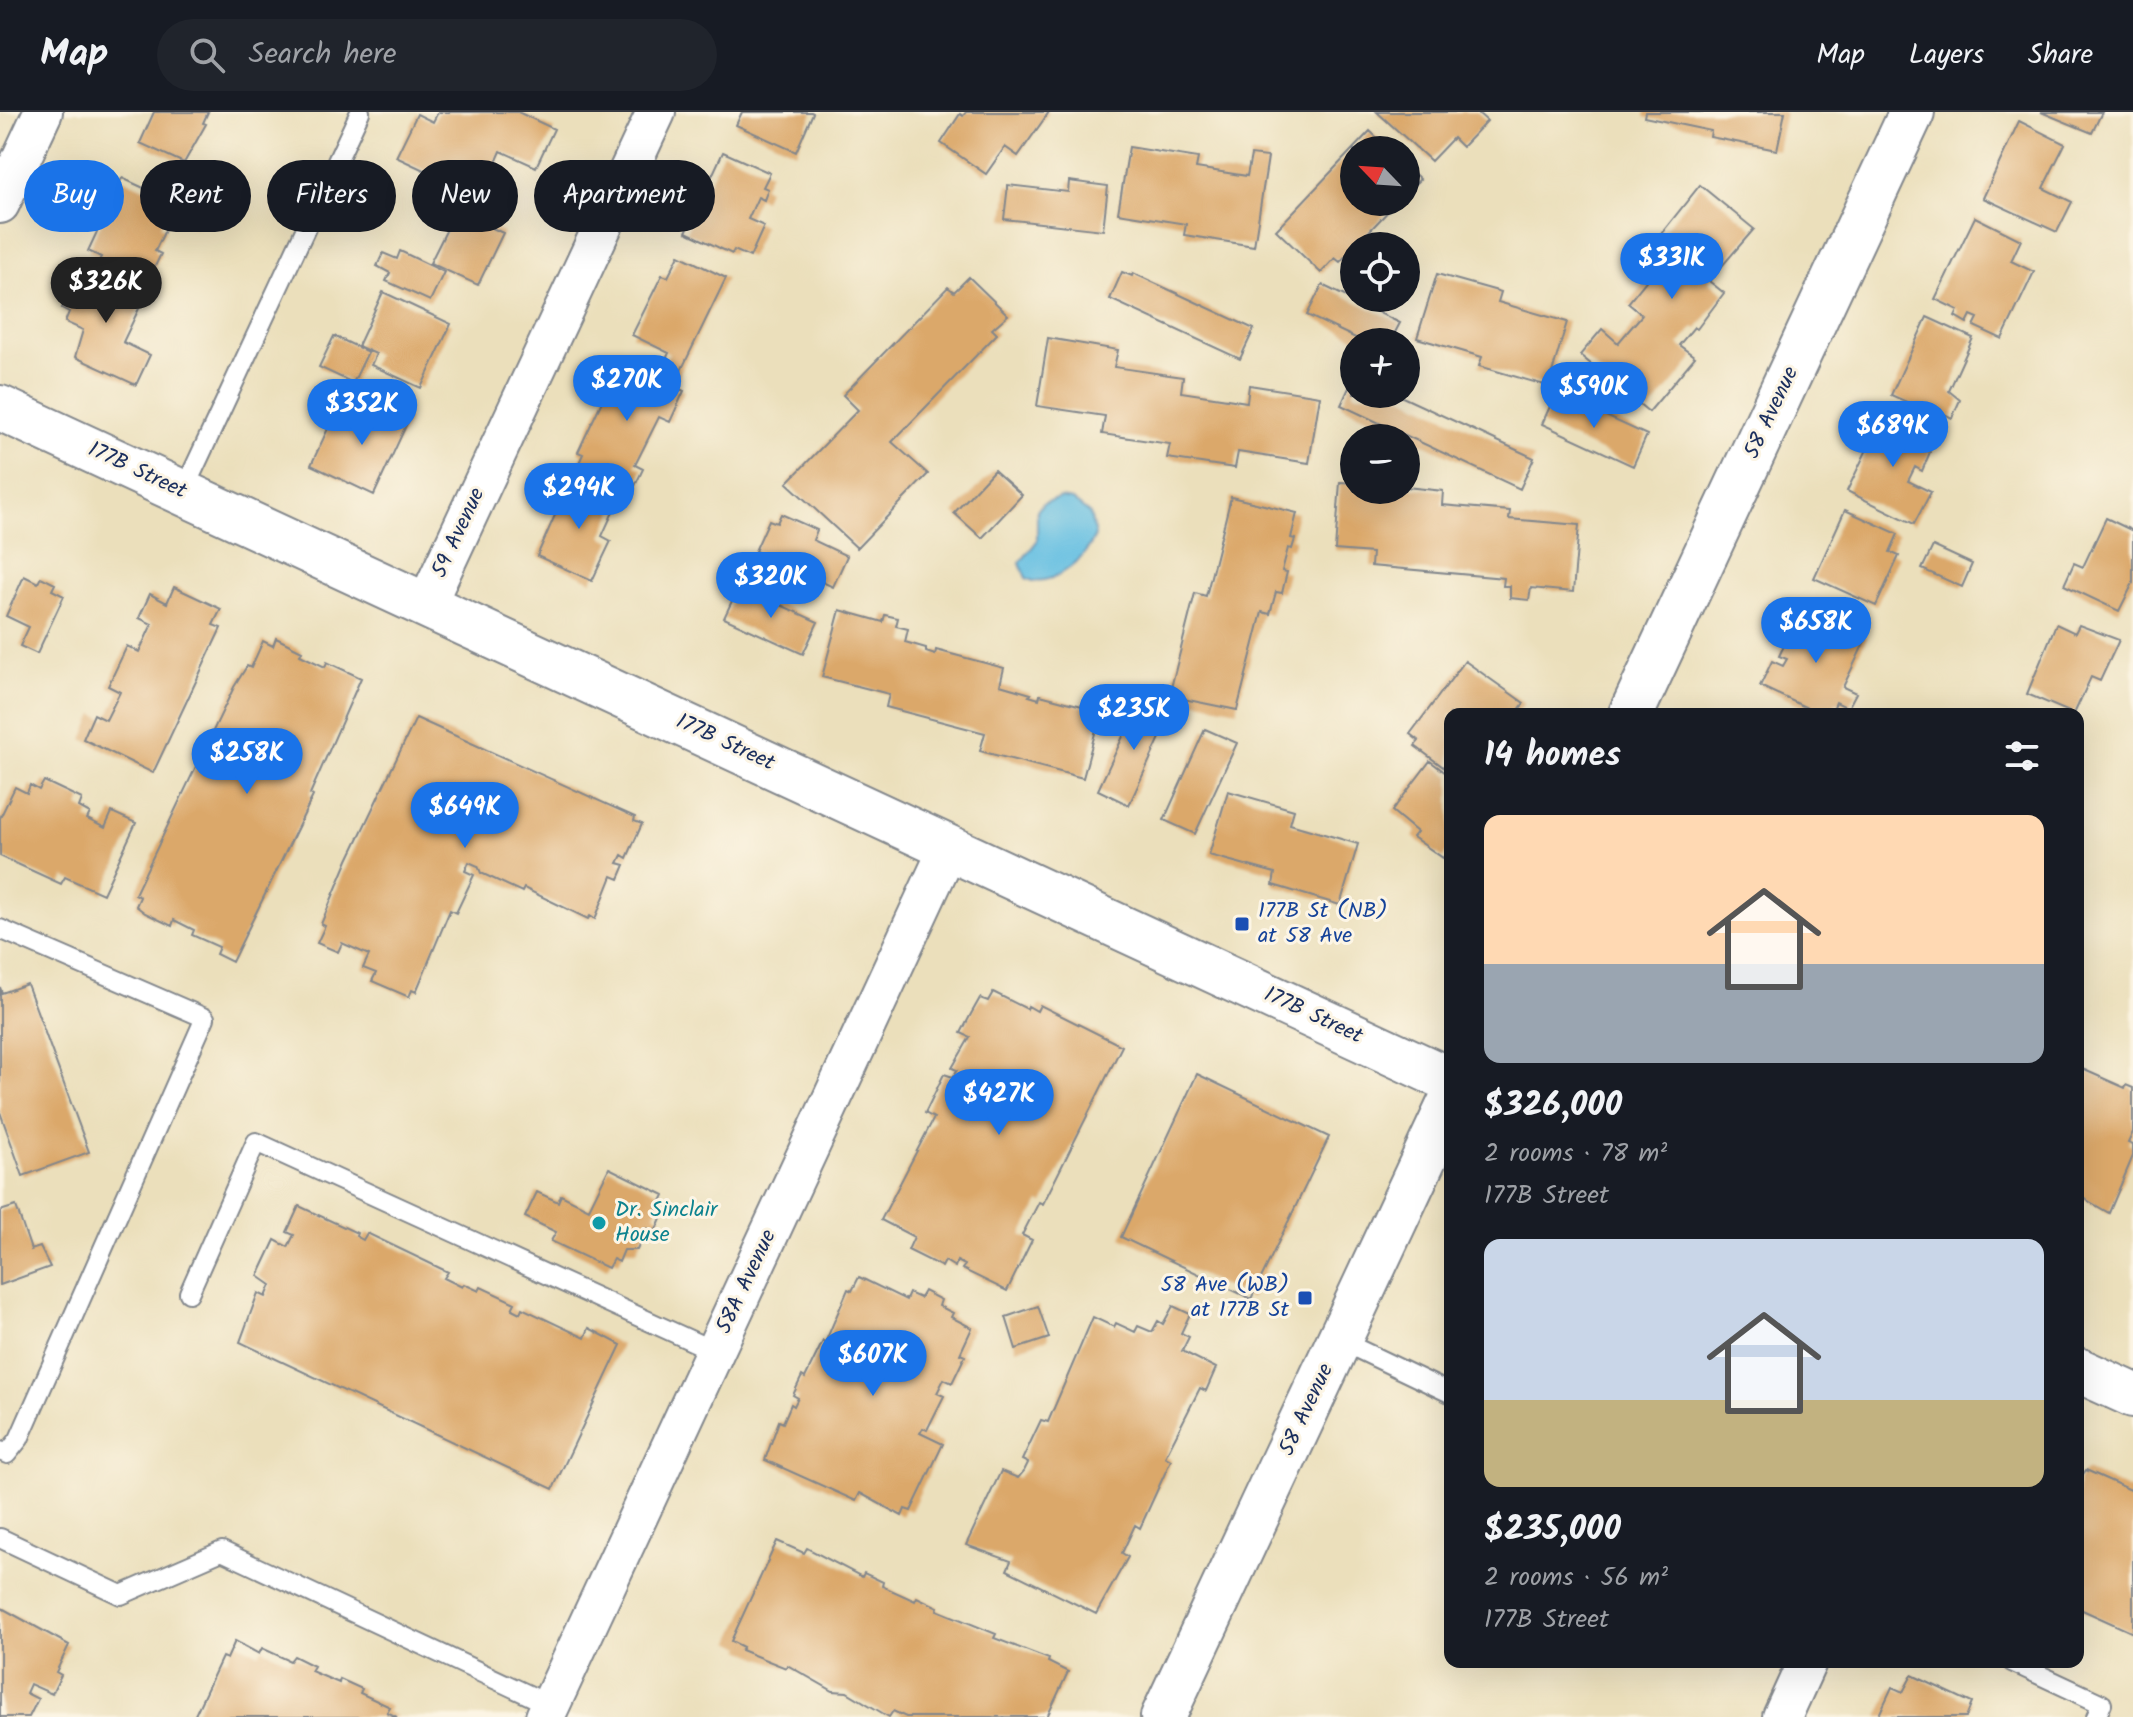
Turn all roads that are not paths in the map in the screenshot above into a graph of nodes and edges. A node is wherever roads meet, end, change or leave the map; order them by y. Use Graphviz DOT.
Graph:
graph roads {
  1 [pos="43,112"];
  2 [pos="360,112"];
  3 [pos="656,112"];
  4 [pos="1912,112"];
  5 [pos="0,204"];
  6 [pos="0,408"];
  7 [pos="183,492"];
  8 [pos="426,605"];
  9 [pos="1634,708"];
  10 [pos="949,847"];
  11 [pos="0,929"];
  12 [pos="1444,1077"];
  13 [pos="1444,1116"];
  14 [pos="189,1293"];
  15 [pos="1339,1340"];
  16 [pos="714,1351"];
  17 [pos="2084,1373"];
  18 [pos="1444,1390"];
  19 [pos="2133,1395"];
  20 [pos="0,1451"];
  21 [pos="0,1538"];
  22 [pos="1804,1668"];
  23 [pos="2025,1668"];
  24 [pos="547,1711"];
  25 [pos="1163,1717"];
  26 [pos="1782,1717"];
  27 [pos="2096,1717"];
  1 -- 5 [label="street"];
  2 -- 7 [label="lane"];
  3 -- 8 [label="street, 59 Avenue"];
  4 -- 9 [label="street, 58 Avenue"];
  6 -- 7 [label="street, 177B Street"];
  7 -- 8 [label="street, 177B Street"];
  8 -- 10 [label="street, 177B Street"];
  10 -- 12 [label="street, 177B Street"];
  10 -- 16 [label="street, 58A Avenue"];
  11 -- 20 [label="lane"];
  13 -- 15 [label="street, 58 Avenue"];
  14 -- 16 [label="lane"];
  15 -- 18 [label="lane"];
  15 -- 25 [label="street, 58 Avenue"];
  16 -- 24 [label="street, 58A Avenue"];
  17 -- 19 [label="street"];
  21 -- 24 [label="lane"];
  22 -- 26 [label="street"];
  23 -- 27 [label="lane"];
}
